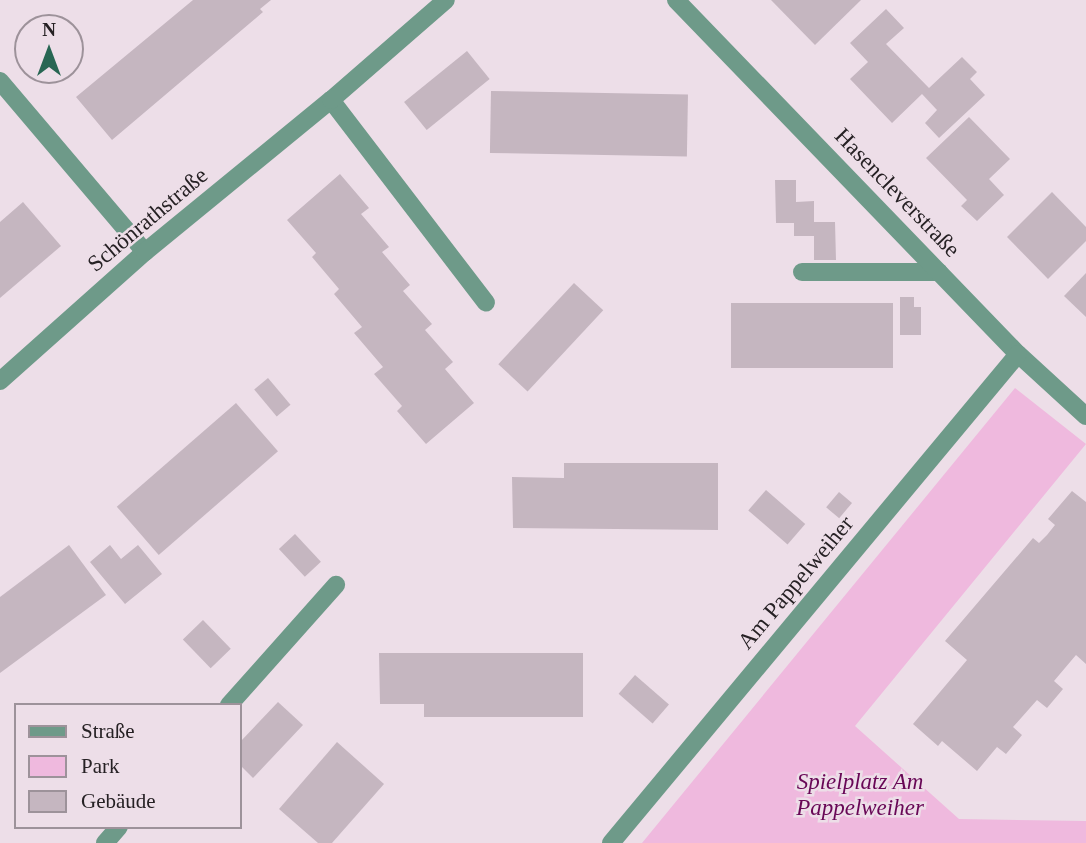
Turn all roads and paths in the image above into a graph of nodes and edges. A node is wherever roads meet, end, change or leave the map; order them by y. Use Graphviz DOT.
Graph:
graph roads {
  1 [pos="446,0"];
  2 [pos="676,0"];
  3 [pos="0,81"];
  4 [pos="331,100"];
  5 [pos="145,252"];
  6 [pos="802,272"];
  7 [pos="939,272"];
  8 [pos="486,303"];
  9 [pos="1018,354"];
  10 [pos="0,381"];
  11 [pos="1086,416"];
  12 [pos="336,586"];
  13 [pos="231,703"];
  14 [pos="117,829"];
  15 [pos="105,843"];
  16 [pos="611,843"];
  1 -- 4 [label="street, Schönrathstraße"];
  2 -- 7 [label="street, Hasencleverstraße"];
  3 -- 5 [label="street"];
  4 -- 5 [label="street, Schönrathstraße"];
  4 -- 8 [label="street"];
  5 -- 10 [label="street, Schönrathstraße"];
  6 -- 7 [label="street"];
  7 -- 9 [label="street, Hasencleverstraße"];
  9 -- 11 [label="street, Hasencleverstraße"];
  9 -- 16 [label="street, Am Pappelweiher"];
  12 -- 13 [label="street"];
  14 -- 15 [label="street"];
}
